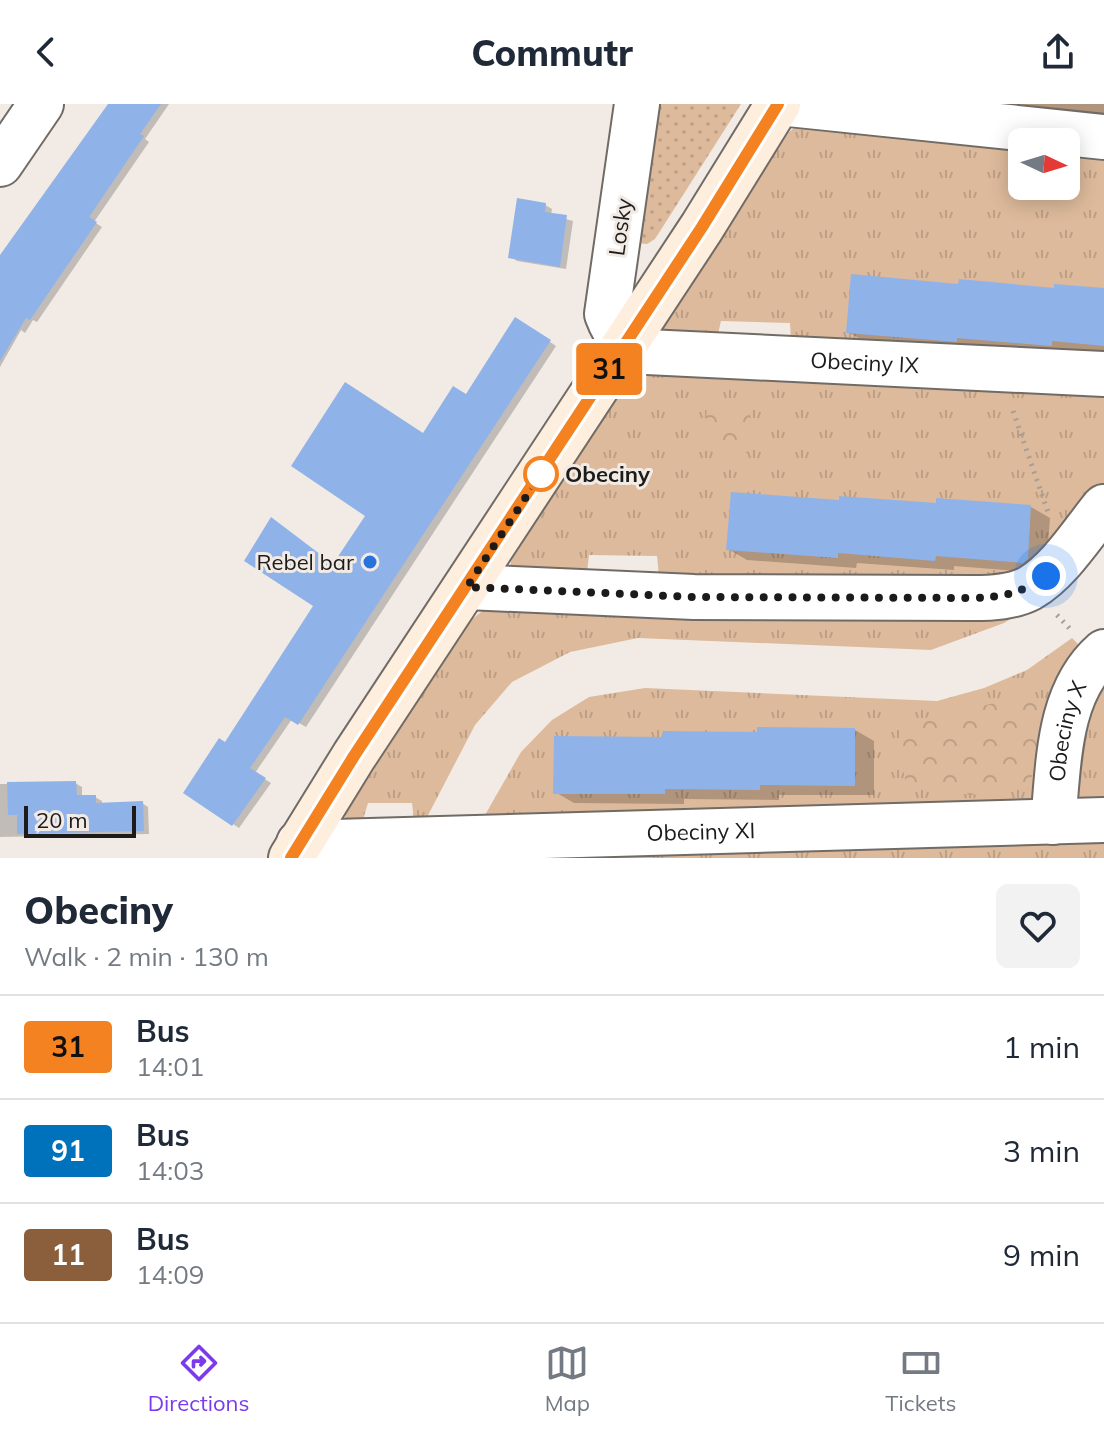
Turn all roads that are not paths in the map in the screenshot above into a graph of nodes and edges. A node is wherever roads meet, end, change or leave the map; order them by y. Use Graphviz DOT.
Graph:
graph roads {
  1 [pos="41,104"];
  2 [pos="637,104"];
  3 [pos="778,104"];
  4 [pos="789,104"];
  5 [pos="1104,137"];
  6 [pos="0,164"];
  7 [pos="625,344"];
  8 [pos="1104,374"];
  9 [pos="1104,507"];
  10 [pos="467,587"];
  11 [pos="1101,654"];
  12 [pos="1104,820"];
  13 [pos="1053,822"];
  14 [pos="295,851"];
  1 -- 6 [label="street"];
  2 -- 7 [label="street, Losky"];
  3 -- 7 [label="street"];
  4 -- 5 [label="street"];
  7 -- 8 [label="street, Obeciny IX"];
  7 -- 10 [label="street"];
  9 -- 10 [label="street"];
  10 -- 14 [label="street"];
  11 -- 13 [label="street, Obeciny X"];
  12 -- 13 [label="street, Obeciny XI"];
  13 -- 14 [label="street, Obeciny XI"];
}
